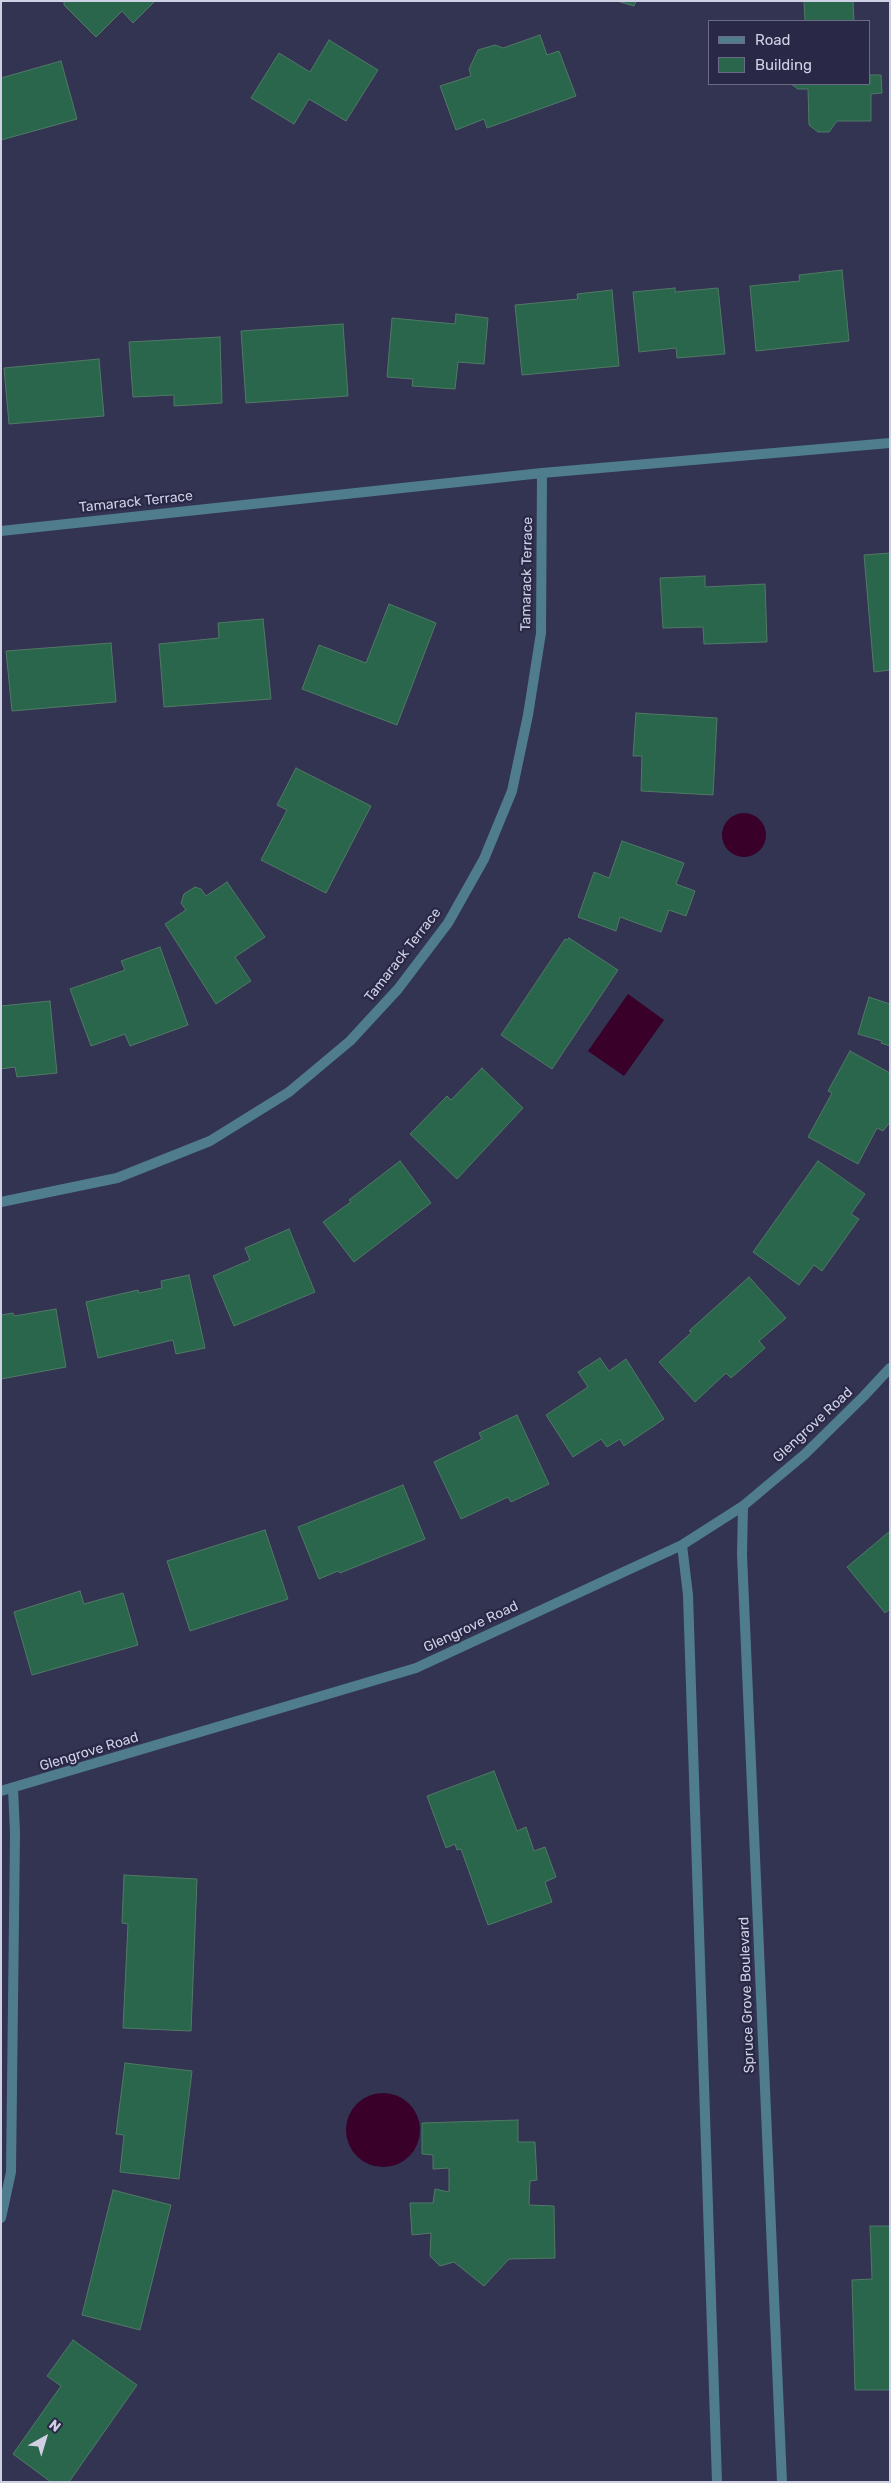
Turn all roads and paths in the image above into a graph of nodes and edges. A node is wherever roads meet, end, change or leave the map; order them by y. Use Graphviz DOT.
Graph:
graph roads {
  1 [pos="890,443"];
  2 [pos="542,473"];
  3 [pos="1,531"];
  4 [pos="1,1202"];
  5 [pos="890,1368"];
  6 [pos="743,1506"];
  7 [pos="682,1545"];
  8 [pos="13,1788"];
  9 [pos="1,1791"];
  10 [pos="1,2218"];
  11 [pos="717,2482"];
  12 [pos="782,2482"];
  1 -- 2 [label="street, Tamarack Terrace"];
  2 -- 3 [label="street, Tamarack Terrace"];
  2 -- 4 [label="street, Tamarack Terrace"];
  5 -- 6 [label="street, Glengrove Road"];
  6 -- 7 [label="street, Glengrove Road"];
  6 -- 12 [label="street, Spruce Grove Boulevard"];
  7 -- 8 [label="street, Glengrove Road"];
  7 -- 11 [label="street"];
  8 -- 9 [label="street, Glengrove Road"];
  8 -- 10 [label="street"];
}
